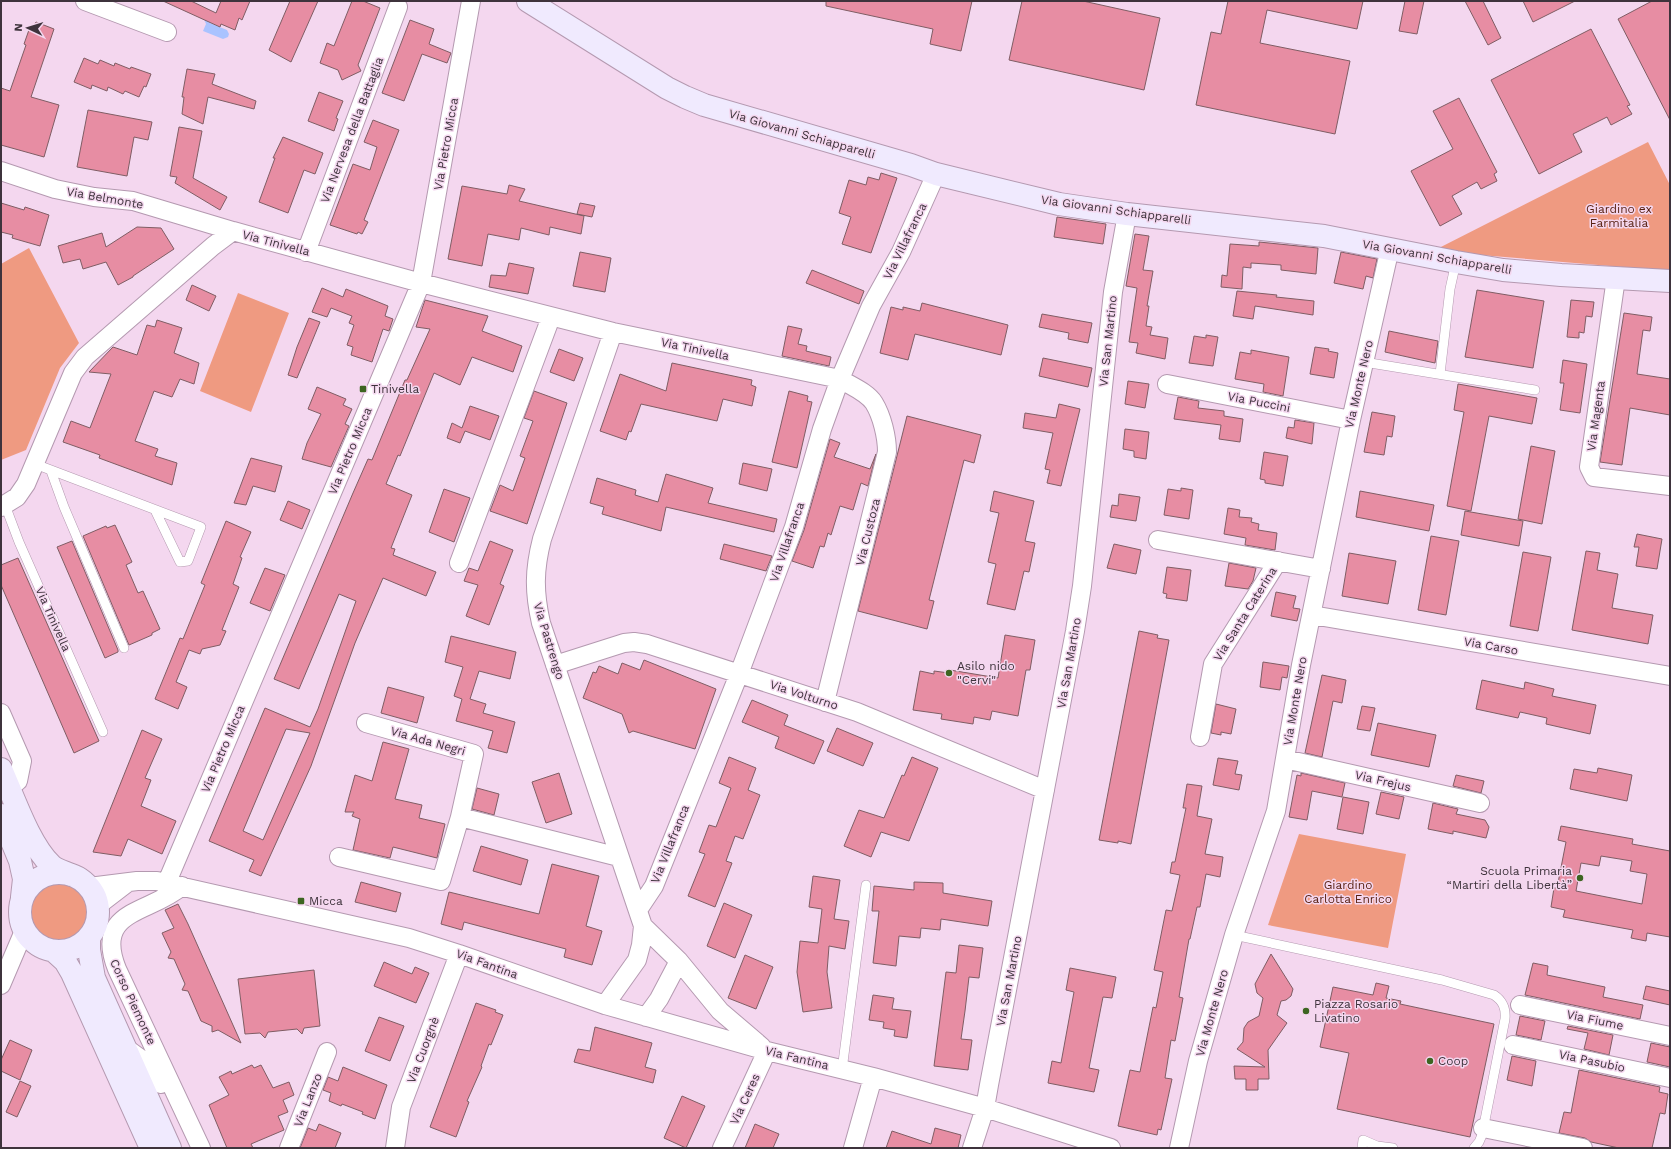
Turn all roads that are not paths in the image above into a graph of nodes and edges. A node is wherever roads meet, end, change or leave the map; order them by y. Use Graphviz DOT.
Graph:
graph roads {
  1 [pos="85,1"];
  2 [pos="471,1"];
  3 [pos="528,1"];
  4 [pos="398,7"];
  5 [pos="167,32"];
  6 [pos="1,171"];
  7 [pos="936,174"];
  8 [pos="1127,214"];
  9 [pos="233,231"];
  10 [pos="1390,248"];
  11 [pos="306,252"];
  12 [pos="1456,262"];
  13 [pos="1616,278"];
  14 [pos="1670,281"];
  15 [pos="421,283"];
  16 [pos="551,317"];
  17 [pos="613,332"];
  18 [pos="1364,362"];
  19 [pos="1440,374"];
  20 [pos="840,379"];
  21 [pos="1167,384"];
  22 [pos="1535,390"];
  23 [pos="1351,420"];
  24 [pos="35,464"];
  25 [pos="51,471"];
  26 [pos="1670,486"];
  27 [pos="3,506"];
  28 [pos="155,510"];
  29 [pos="1158,540"];
  30 [pos="1278,561"];
  31 [pos="459,563"];
  32 [pos="1321,569"];
  33 [pos="1312,615"];
  34 [pos="124,648"];
  35 [pos="555,665"];
  36 [pos="739,674"];
  37 [pos="1670,676"];
  38 [pos="825,702"];
  39 [pos="1,713"];
  40 [pos="366,723"];
  41 [pos="103,732"];
  42 [pos="1200,737"];
  43 [pos="1285,759"];
  44 [pos="5,778"];
  45 [pos="1045,790"];
  46 [pos="1480,804"];
  47 [pos="1,816"];
  48 [pos="460,817"];
  49 [pos="339,857"];
  50 [pos="619,857"];
  51 [pos="71,875"];
  52 [pos="127,883"];
  53 [pos="174,884"];
  54 [pos="866,885"];
  55 [pos="88,887"];
  56 [pos="22,897"];
  57 [pos="97,906"];
  58 [pos="640,918"];
  59 [pos="24,931"];
  60 [pos="1234,935"];
  61 [pos="89,937"];
  62 [pos="54,951"];
  63 [pos="459,954"];
  64 [pos="680,962"];
  65 [pos="1,985"];
  66 [pos="605,1005"];
  67 [pos="1520,1005"];
  68 [pos="646,1017"];
  69 [pos="1670,1036"];
  70 [pos="1514,1045"];
  71 [pos="126,1048"];
  72 [pos="767,1051"];
  73 [pos="327,1052"];
  74 [pos="842,1070"];
  75 [pos="874,1077"];
  76 [pos="1670,1078"];
  77 [pos="984,1108"];
  78 [pos="1483,1128"];
  79 [pos="197,1141"];
  80 [pos="1363,1144"];
  81 [pos="151,1148"];
  82 [pos="170,1148"];
  83 [pos="289,1148"];
  84 [pos="395,1148"];
  85 [pos="722,1148"];
  86 [pos="853,1148"];
  87 [pos="972,1148"];
  88 [pos="1111,1148"];
  89 [pos="1179,1148"];
  90 [pos="1393,1148"];
  91 [pos="1474,1148"];
  92 [pos="1583,1148"];
  1 -- 5 [label="street"];
  2 -- 15 [label="street, Via Pietro Micca"];
  3 -- 7 [label="street, Via Giovanni Schiapparelli"];
  4 -- 11 [label="street, Via Nervesa della Battaglia"];
  6 -- 9 [label="street, Via Belmonte"];
  7 -- 8 [label="street, Via Giovanni Schiapparelli"];
  7 -- 20 [label="street, Via Villafranca"];
  8 -- 10 [label="street, Via Giovanni Schiapparelli"];
  8 -- 45 [label="street, Via San Martino"];
  9 -- 11 [label="street, Via Tinivella"];
  9 -- 24 [label="street, Via Tinivella"];
  10 -- 12 [label="street, Via Giovanni Schiapparelli"];
  10 -- 18 [label="street, Via Monte Nero"];
  11 -- 15 [label="street, Via Tinivella"];
  12 -- 13 [label="street, Via Giovanni Schiapparelli"];
  12 -- 19 [label="lane"];
  13 -- 14 [label="street, Via Giovanni Schiapparelli"];
  13 -- 26 [label="street, Via Magenta"];
  15 -- 16 [label="street, Via Tinivella"];
  15 -- 53 [label="street, Via Pietro Micca"];
  16 -- 17 [label="street, Via Tinivella"];
  16 -- 31 [label="street"];
  17 -- 20 [label="street, Via Tinivella"];
  17 -- 35 [label="street, Via Pastrengo"];
  18 -- 19 [label="lane"];
  18 -- 23 [label="street, Via Monte Nero"];
  19 -- 22 [label="lane"];
  20 -- 36 [label="street, Via Villafranca"];
  20 -- 38 [label="street, Via Custoza"];
  21 -- 23 [label="street, Via Puccini"];
  23 -- 32 [label="street, Via Monte Nero"];
  24 -- 25 [label="lane"];
  24 -- 27 [label="street, Via Tinivella"];
  25 -- 28 [label="lane"];
  25 -- 34 [label="lane"];
  27 -- 41 [label="lane, Via Tinivella"];
  28 -- 28 [label="lane"];
  29 -- 30 [label="street"];
  30 -- 32 [label="street"];
  30 -- 42 [label="street, Via Santa Caterina"];
  32 -- 33 [label="street, Via Monte Nero"];
  33 -- 37 [label="street, Via Carso"];
  33 -- 43 [label="street, Via Monte Nero"];
  35 -- 36 [label="street, Via Volturno"];
  35 -- 50 [label="street, Via Pastrengo"];
  36 -- 38 [label="street, Via Volturno"];
  36 -- 58 [label="street, Via Villafranca"];
  38 -- 45 [label="street, Via Volturno"];
  39 -- 44 [label="street"];
  40 -- 48 [label="street, Via Ada Negri"];
  43 -- 46 [label="street, Via Frejus"];
  43 -- 60 [label="street, Via Monte Nero"];
  44 -- 51 [label="street"];
  45 -- 77 [label="street, Via San Martino"];
  47 -- 56 [label="street"];
  48 -- 49 [label="street, Via Ada Negri"];
  48 -- 50 [label="street"];
  50 -- 58 [label="street, Via Pastrengo"];
  51 -- 55 [label="street"];
  51 -- 56 [label="street"];
  52 -- 53 [label="street, Via Fantina"];
  52 -- 55 [label="street, Via Fantina"];
  52 -- 57 [label="street, Via Fantina"];
  53 -- 63 [label="street, Via Fantina"];
  53 -- 79 [label="street, Corso Piemonte"];
  54 -- 74 [label="lane, Via Fantina"];
  55 -- 57 [label="street"];
  56 -- 59 [label="street"];
  57 -- 61 [label="street"];
  58 -- 64 [label="street, Via Pastrengo"];
  58 -- 66 [label="street, Via Pastrengo"];
  59 -- 62 [label="street"];
  59 -- 65 [label="street"];
  60 -- 78 [label="lane"];
  60 -- 89 [label="street, Via Monte Nero"];
  61 -- 62 [label="street"];
  61 -- 71 [label="street, Corso Piemonte"];
  62 -- 81 [label="street"];
  63 -- 66 [label="street, Via Fantina"];
  63 -- 84 [label="street, Via Cuorgnè"];
  64 -- 68 [label="street"];
  64 -- 72 [label="street, Via Pastrengo"];
  66 -- 68 [label="street, Via Fantina"];
  67 -- 69 [label="street, Via Fiume"];
  68 -- 72 [label="street, Via Fantina"];
  70 -- 76 [label="street, Via Pasubio"];
  71 -- 79 [label="street"];
  71 -- 82 [label="street, Corso Piemonte"];
  72 -- 74 [label="street, Via Fantina"];
  72 -- 85 [label="street, Via Ceres"];
  73 -- 83 [label="street, Via Lanzo"];
  74 -- 75 [label="street, Via Fantina"];
  75 -- 77 [label="street, Via Fantina"];
  75 -- 86 [label="street"];
  77 -- 87 [label="street, Via San Martino"];
  77 -- 88 [label="street, Via Fantina"];
  78 -- 91 [label="lane"];
  78 -- 92 [label="street"];
  80 -- 90 [label="lane"];
}
